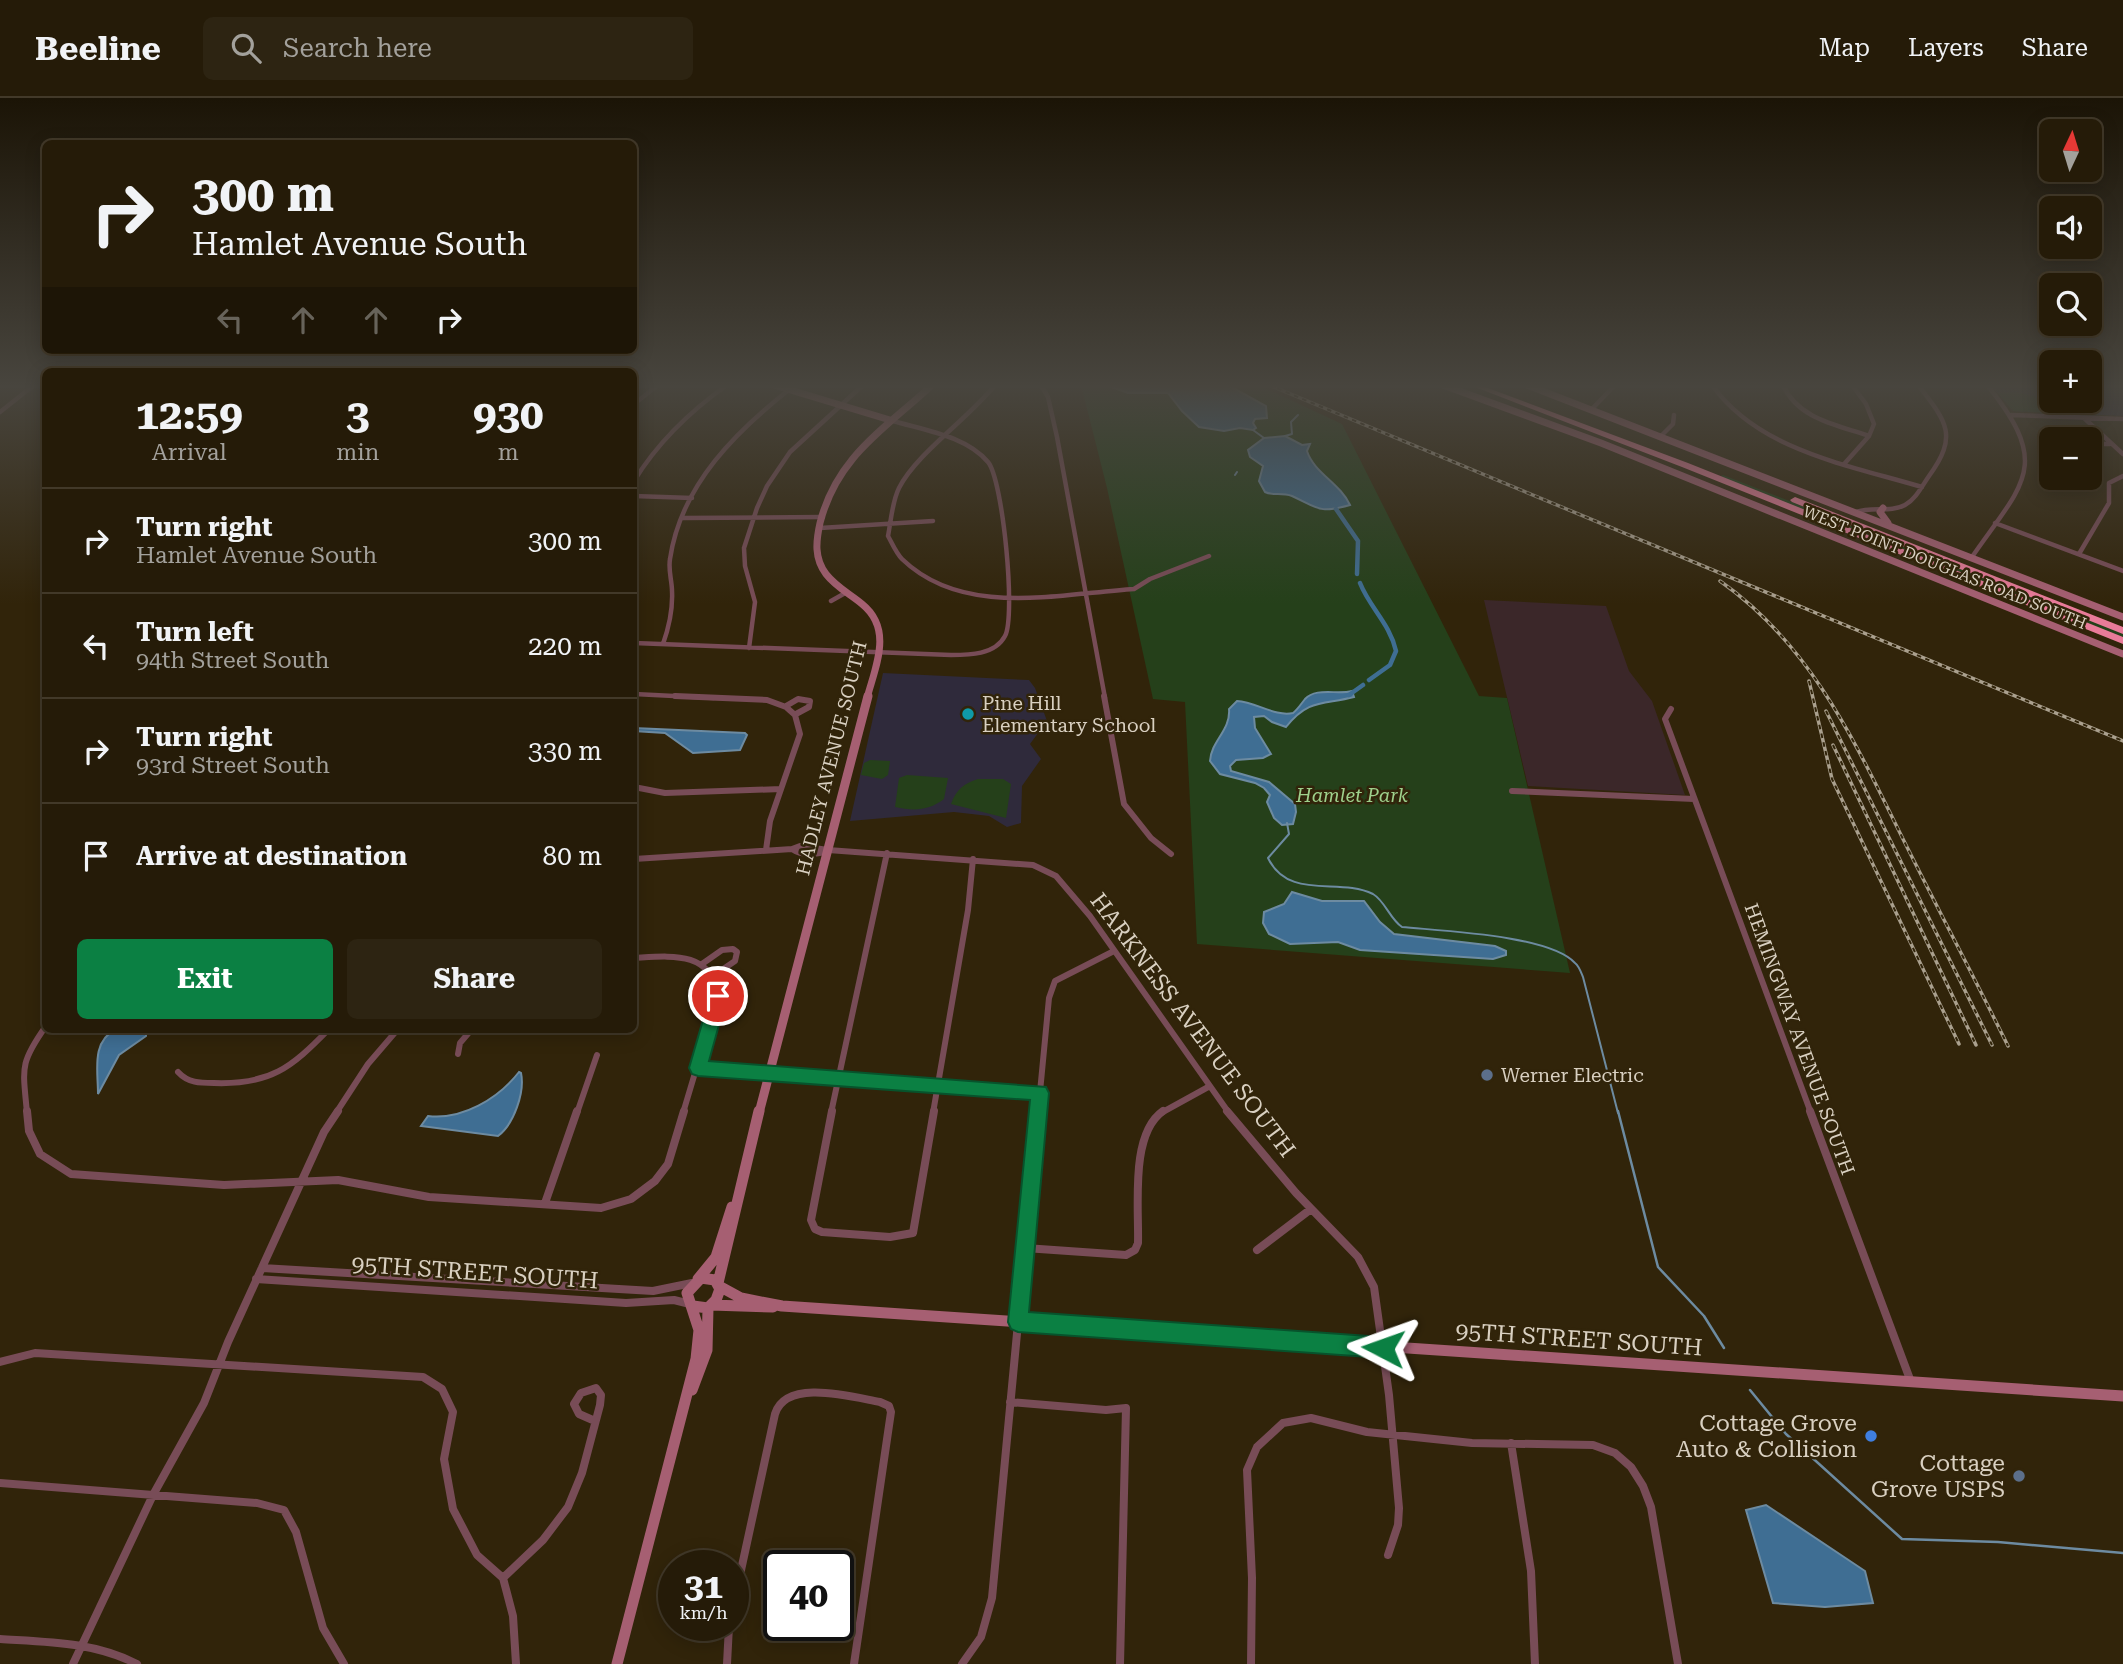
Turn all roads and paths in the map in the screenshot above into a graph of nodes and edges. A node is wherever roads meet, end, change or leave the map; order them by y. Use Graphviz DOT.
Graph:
graph roads {
  1 [pos="651,458"];
  2 [pos="716,458"];
  3 [pos="782,458"];
  4 [pos="850,458"];
  5 [pos="925,458"];
  6 [pos="984,458"];
  7 [pos="1061,458"];
  8 [pos="1638,458"];
  9 [pos="1667,458"];
  10 [pos="1688,458"];
  11 [pos="1718,458"];
  12 [pos="1831,458"];
  13 [pos="1849,458"];
  14 [pos="1942,458"];
  15 [pos="2024,458"];
  16 [pos="1845,463"];
  17 [pos="2123,476"];
  18 [pos="637,477"];
  19 [pos="1922,487"];
  20 [pos="637,496"];
  21 [pos="692,498"];
  22 [pos="1883,508"];
  23 [pos="1856,512"];
  24 [pos="823,517"];
  25 [pos="683,518"];
  26 [pos="753,518"];
  27 [pos="933,521"];
  28 [pos="1995,523"];
  29 [pos="890,524"];
  30 [pos="1889,525"];
  31 [pos="820,528"];
  32 [pos="2080,554"];
  33 [pos="1209,556"];
  34 [pos="1972,557"];
  35 [pos="2123,571"];
  36 [pos="847,593"];
  37 [pos="1084,593"];
  38 [pos="1007,598"];
  39 [pos="831,601"];
  40 [pos="2123,617"];
  41 [pos="2123,631"];
  42 [pos="2123,642"];
  43 [pos="637,643"];
  44 [pos="663,644"];
  45 [pos="749,648"];
  46 [pos="879,653"];
  47 [pos="2123,654"];
  48 [pos="637,694"];
  49 [pos="786,706"];
  50 [pos="1671,709"];
  51 [pos="796,714"];
  52 [pos="637,788"];
  53 [pos="781,789"];
  54 [pos="1513,791"];
  55 [pos="1694,799"];
  56 [pos="766,850"];
  57 [pos="828,850"];
  58 [pos="887,853"];
  59 [pos="1171,854"];
  60 [pos="637,859"];
  61 [pos="973,859"];
  62 [pos="1114,951"];
  63 [pos="637,958"];
  64 [pos="702,964"];
  65 [pos="713,976"];
  66 [pos="42,1032"];
  67 [pos="325,1033"];
  68 [pos="395,1033"];
  69 [pos="468,1033"];
  70 [pos="458,1054"];
  71 [pos="597,1055"];
  72 [pos="698,1068"];
  73 [pos="178,1072"];
  74 [pos="770,1073"];
  75 [pos="838,1078"];
  76 [pos="1210,1086"];
  77 [pos="939,1087"];
  78 [pos="1040,1093"];
  79 [pos="303,1180"];
  80 [pos="736,1200"];
  81 [pos="545,1203"];
  82 [pos="1311,1209"];
  83 [pos="1025,1248"];
  84 [pos="1257,1250"];
  85 [pos="262,1268"];
  86 [pos="256,1279"];
  87 [pos="695,1281"];
  88 [pos="718,1285"];
  89 [pos="691,1305"];
  90 [pos="710,1306"];
  91 [pos="782,1306"];
  92 [pos="1018,1322"];
  93 [pos="1383,1348"];
  94 [pos="0,1362"];
  95 [pos="219,1363"];
  96 [pos="1911,1381"];
  97 [pos="2123,1396"];
  98 [pos="687,1398"];
  99 [pos="1010,1402"];
  100 [pos="595,1421"];
  101 [pos="1391,1435"];
  102 [pos="1511,1443"];
  103 [pos="0,1483"];
  104 [pos="153,1495"];
  105 [pos="746,1550"];
  106 [pos="1388,1555"];
  107 [pos="503,1578"];
  108 [pos="0,1639"];
  109 [pos="728,1641"];
  110 [pos="80,1645"];
  111 [pos="73,1664"];
  112 [pos="137,1664"];
  113 [pos="344,1664"];
  114 [pos="516,1664"];
  115 [pos="617,1664"];
  116 [pos="727,1664"];
  117 [pos="854,1664"];
  118 [pos="962,1664"];
  119 [pos="1120,1664"];
  120 [pos="1251,1664"];
  121 [pos="1535,1664"];
  122 [pos="1678,1664"];
  1 -- 18 [label="street"];
  2 -- 21 [label="street"];
  3 -- 26 [label="street"];
  4 -- 24 [label="street, HADLEY AVENUE SOUTH"];
  5 -- 29 [label="street"];
  6 -- 38 [label="street"];
  7 -- 37 [label="street"];
  8 -- 47 [label="street, WEST POINT DOUGLAS ROAD SOUTH"];
  9 -- 42 [label="highway"];
  10 -- 41 [label="highway"];
  11 -- 23 [label="street"];
  12 -- 16 [label="street"];
  13 -- 16 [label="street"];
  14 -- 19 [label="street"];
  15 -- 28 [label="street"];
  16 -- 19 [label="street"];
  17 -- 32 [label="street"];
  19 -- 22 [label="street"];
  20 -- 21 [label="street"];
  21 -- 25 [label="street"];
  22 -- 23 [label="street"];
  22 -- 30 [label="street"];
  23 -- 30 [label="street"];
  24 -- 26 [label="street"];
  24 -- 31 [label="street, HADLEY AVENUE SOUTH"];
  25 -- 26 [label="street"];
  25 -- 44 [label="street"];
  26 -- 45 [label="street"];
  27 -- 29 [label="street"];
  28 -- 32 [label="street"];
  28 -- 34 [label="street"];
  29 -- 31 [label="street"];
  29 -- 38 [label="street"];
  30 -- 34 [label="street"];
  31 -- 36 [label="street, HADLEY AVENUE SOUTH"];
  32 -- 35 [label="street"];
  33 -- 37 [label="street"];
  34 -- 40 [label="street"];
  36 -- 39 [label="street"];
  36 -- 46 [label="street, HADLEY AVENUE SOUTH"];
  37 -- 38 [label="street"];
  37 -- 59 [label="street"];
  38 -- 46 [label="street"];
  43 -- 44 [label="street"];
  44 -- 45 [label="street"];
  45 -- 46 [label="street"];
  46 -- 57 [label="street, HADLEY AVENUE SOUTH"];
  48 -- 49 [label="street"];
  49 -- 51 [label="street"];
  49 -- 51 [label="street"];
  50 -- 55 [label="street, HEMINGWAY AVENUE SOUTH"];
  51 -- 53 [label="street"];
  52 -- 53 [label="street"];
  53 -- 56 [label="street"];
  54 -- 55 [label="street"];
  55 -- 96 [label="street, HEMINGWAY AVENUE SOUTH"];
  56 -- 57 [label="street"];
  56 -- 60 [label="street"];
  57 -- 58 [label="street"];
  57 -- 74 [label="street, HADLEY AVENUE SOUTH"];
  58 -- 61 [label="street"];
  58 -- 75 [label="street"];
  61 -- 62 [label="street, HARKNESS AVENUE SOUTH"];
  61 -- 77 [label="street"];
  62 -- 76 [label="street, HARKNESS AVENUE SOUTH"];
  62 -- 78 [label="street"];
  63 -- 64 [label="street"];
  64 -- 65 [label="street"];
  64 -- 65 [label="street"];
  65 -- 72 [label="street"];
  66 -- 79 [label="street"];
  67 -- 73 [label="street"];
  68 -- 79 [label="street"];
  69 -- 70 [label="street"];
  71 -- 81 [label="street"];
  72 -- 74 [label="street"];
  72 -- 81 [label="street"];
  74 -- 75 [label="street"];
  74 -- 80 [label="street, HADLEY AVENUE SOUTH"];
  75 -- 77 [label="street"];
  75 -- 77 [label="street"];
  76 -- 82 [label="street, HARKNESS AVENUE SOUTH"];
  76 -- 83 [label="street"];
  77 -- 78 [label="street"];
  78 -- 83 [label="street"];
  79 -- 81 [label="street"];
  79 -- 85 [label="street"];
  80 -- 87 [label="street, HADLEY AVENUE SOUTH"];
  80 -- 88 [label="street, HADLEY AVENUE SOUTH"];
  82 -- 84 [label="street"];
  82 -- 93 [label="street, HARKNESS AVENUE SOUTH"];
  83 -- 92 [label="street"];
  85 -- 86 [label="street"];
  85 -- 87 [label="street, 95TH STREET SOUTH"];
  86 -- 89 [label="street, 95TH STREET SOUTH"];
  86 -- 95 [label="street"];
  87 -- 88 [label="street"];
  87 -- 89 [label="street"];
  88 -- 90 [label="street"];
  88 -- 91 [label="street, 95TH STREET SOUTH"];
  89 -- 90 [label="street"];
  89 -- 98 [label="street"];
  90 -- 91 [label="street, 95TH STREET SOUTH"];
  90 -- 98 [label="street"];
  91 -- 92 [label="street, 95TH STREET SOUTH"];
  92 -- 93 [label="street, 95TH STREET SOUTH"];
  92 -- 99 [label="street"];
  93 -- 96 [label="street, 95TH STREET SOUTH"];
  93 -- 101 [label="street, HARKNESS AVENUE SOUTH"];
  94 -- 95 [label="street"];
  95 -- 104 [label="street"];
  95 -- 107 [label="street"];
  96 -- 97 [label="street, 95TH STREET SOUTH"];
  98 -- 115 [label="street"];
  99 -- 118 [label="street"];
  99 -- 119 [label="street"];
  100 -- 107 [label="street"];
  101 -- 102 [label="street"];
  101 -- 106 [label="street, HARKNESS AVENUE SOUTH"];
  101 -- 120 [label="street"];
  102 -- 121 [label="street"];
  102 -- 122 [label="street"];
  103 -- 104 [label="street"];
  104 -- 110 [label="street"];
  104 -- 113 [label="street"];
  105 -- 117 [label="street"];
  107 -- 114 [label="street"];
  108 -- 110 [label="street"];
  109 -- 116 [label="street"];
  110 -- 111 [label="street"];
  110 -- 112 [label="street"];
}
